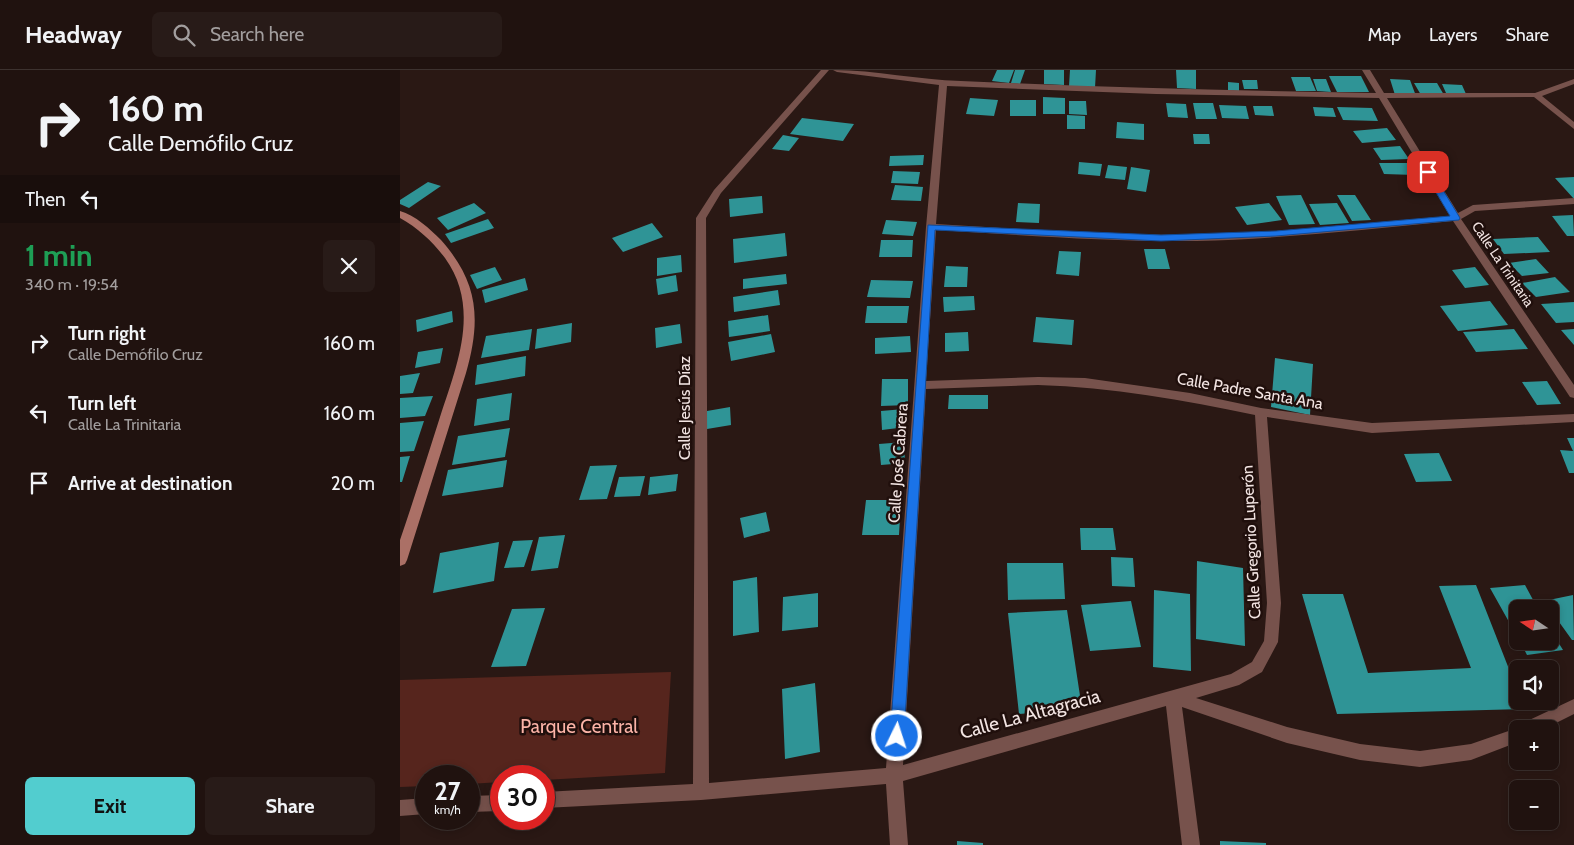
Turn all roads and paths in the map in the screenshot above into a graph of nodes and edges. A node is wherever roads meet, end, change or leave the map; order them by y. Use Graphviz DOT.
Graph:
graph roads {
  1 [pos="826,70"];
  2 [pos="837,70"];
  3 [pos="1366,70"];
  4 [pos="1574,82"];
  5 [pos="943,83"];
  6 [pos="1536,95"];
  7 [pos="1382,96"];
  8 [pos="1574,126"];
  9 [pos="1574,201"];
  10 [pos="400,214"];
  11 [pos="1456,218"];
  12 [pos="931,227"];
  13 [pos="920,384"];
  14 [pos="1574,394"];
  15 [pos="1261,412"];
  16 [pos="1574,418"];
  17 [pos="400,560"];
  18 [pos="1173,697"];
  19 [pos="1574,706"];
  20 [pos="1545,720"];
  21 [pos="1509,737"];
  22 [pos="894,775"];
  23 [pos="702,792"];
  24 [pos="555,799"];
  25 [pos="415,807"];
  26 [pos="400,808"];
  27 [pos="900,845"];
  28 [pos="1190,845"];
  1 -- 23 [label="street, Calle Jesús Díaz"];
  2 -- 5 [label="street"];
  3 -- 7 [label="street, Calle La Trinitaria"];
  4 -- 6 [label="street"];
  5 -- 7 [label="street"];
  5 -- 12 [label="street, Calle José Cabrera"];
  6 -- 7 [label="street"];
  6 -- 8 [label="street"];
  7 -- 11 [label="street, Calle La Trinitaria"];
  9 -- 11 [label="street"];
  10 -- 17 [label="street"];
  11 -- 12 [label="street"];
  11 -- 14 [label="street, Calle La Trinitaria"];
  12 -- 13 [label="street, Calle José Cabrera"];
  13 -- 15 [label="street, Calle Padre Santa Ana"];
  13 -- 22 [label="street, Calle José Cabrera"];
  15 -- 16 [label="street, Calle Padre Santa Ana"];
  15 -- 18 [label="street, Calle Gregorio Luperón"];
  18 -- 21 [label="street"];
  18 -- 22 [label="street, Calle La Altagracia"];
  18 -- 28 [label="street"];
  19 -- 20 [label="street"];
  22 -- 23 [label="street, Calle La Altagracia"];
  22 -- 27 [label="street, Calle José Cabrera"];
  23 -- 24 [label="street, Calle La Altagracia"];
  25 -- 26 [label="street"];
}
